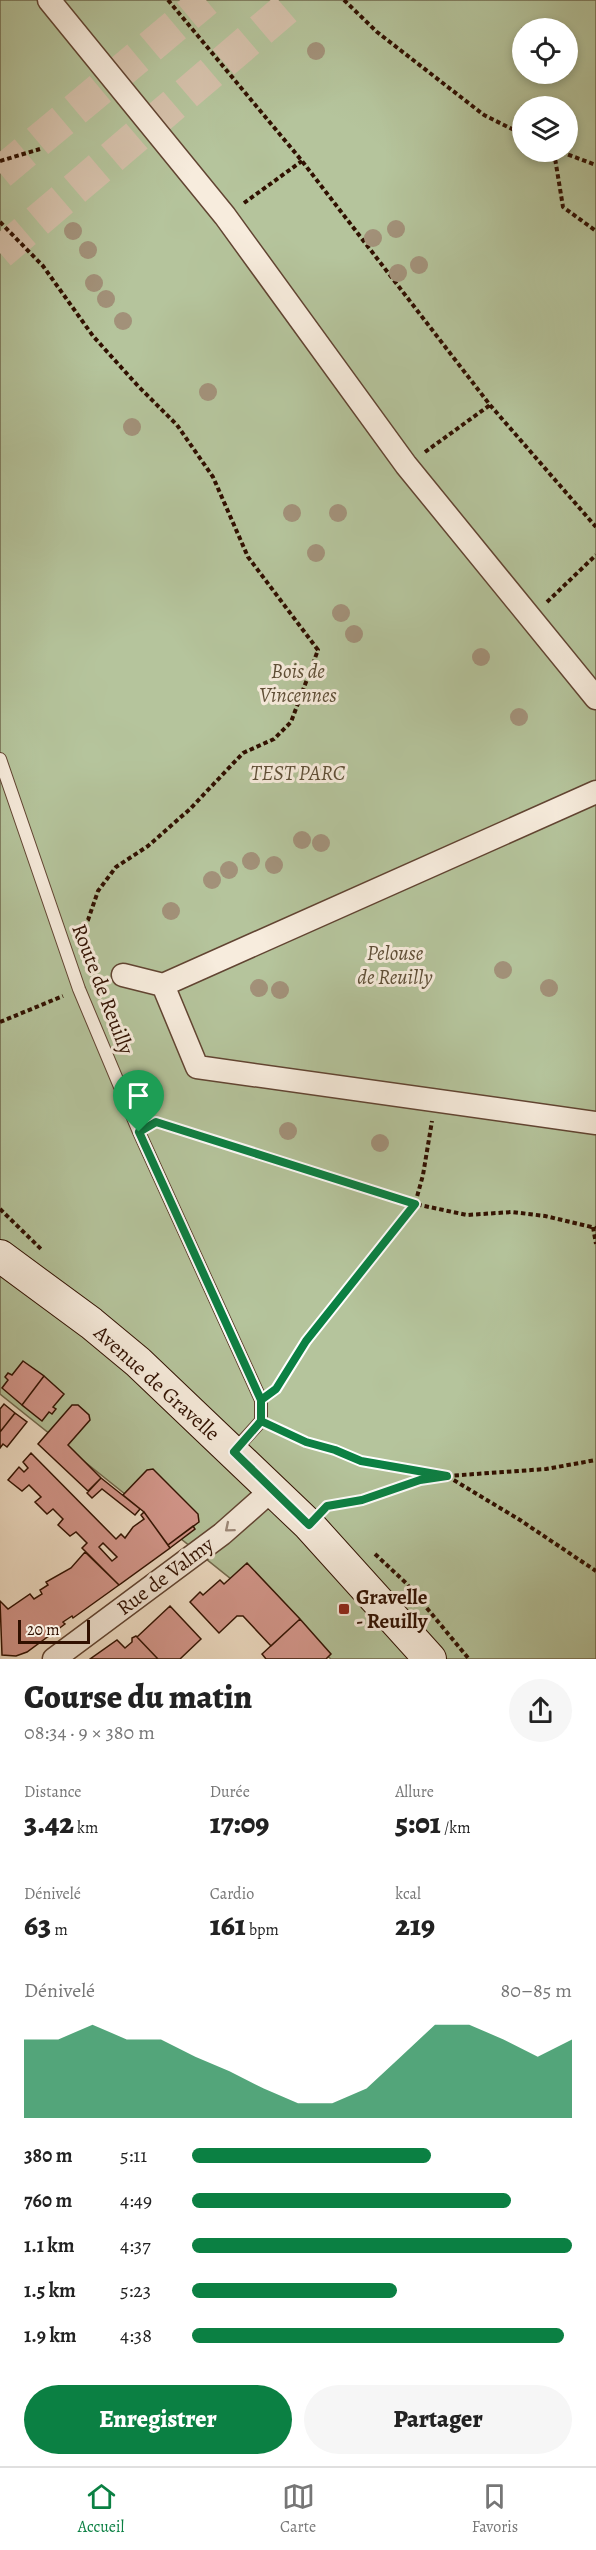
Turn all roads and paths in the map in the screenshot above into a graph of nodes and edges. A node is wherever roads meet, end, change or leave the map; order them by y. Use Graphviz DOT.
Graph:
graph roads {
  1 [pos="49,0"];
  2 [pos="168,0"];
  3 [pos="344,0"];
  4 [pos="512,129"];
  5 [pos="40,149"];
  6 [pos="578,158"];
  7 [pos="0,161"];
  8 [pos="302,161"];
  9 [pos="556,162"];
  10 [pos="596,165"];
  11 [pos="245,202"];
  12 [pos="0,222"];
  13 [pos="596,231"];
  14 [pos="490,405"];
  15 [pos="437,445"];
  16 [pos="596,527"];
  17 [pos="596,555"];
  18 [pos="560,588"];
  19 [pos="596,698"];
  20 [pos="0,759"];
  21 [pos="596,792"];
  22 [pos="64,945"];
  23 [pos="123,975"];
  24 [pos="163,985"];
  25 [pos="79,989"];
  26 [pos="0,1022"];
  27 [pos="434,1100"];
  28 [pos="596,1123"];
  29 [pos="139,1132"];
  30 [pos="415,1204"];
  31 [pos="594,1228"];
  32 [pos="0,1242"];
  33 [pos="596,1244"];
  34 [pos="12,1264"];
  35 [pos="261,1400"];
  36 [pos="261,1421"];
  37 [pos="234,1452"];
  38 [pos="596,1460"];
  39 [pos="447,1476"];
  40 [pos="273,1489"];
  41 [pos="309,1525"];
  42 [pos="596,1571"];
  43 [pos="54,1659"];
  44 [pos="430,1659"];
  1 -- 19 [label="street"];
  2 -- 8 [label="path"];
  3 -- 4 [label="path"];
  5 -- 7 [label="path"];
  6 -- 10 [label="path"];
  8 -- 11 [label="path"];
  8 -- 14 [label="path"];
  9 -- 13 [label="path"];
  12 -- 22 [label="path"];
  14 -- 15 [label="path"];
  14 -- 16 [label="path"];
  17 -- 18 [label="path"];
  20 -- 22 [label="lane, Route de Reuilly"];
  21 -- 24 [label="street"];
  22 -- 25 [label="lane, Route de Reuilly"];
  23 -- 24 [label="street"];
  24 -- 27 [label="street"];
  25 -- 26 [label="path"];
  25 -- 29 [label="lane, Route de Reuilly"];
  27 -- 28 [label="street"];
  27 -- 30 [label="path"];
  29 -- 30 [label="path"];
  29 -- 35 [label="lane, Route de Reuilly"];
  30 -- 31 [label="path"];
  30 -- 35 [label="path"];
  31 -- 33 [label="path"];
  32 -- 34 [label="street, Avenue de Gravelle"];
  34 -- 37 [label="street, Avenue de Gravelle"];
  35 -- 36 [label="lane, Route de Reuilly"];
  36 -- 37 [label="lane"];
  36 -- 39 [label="path"];
  37 -- 40 [label="street, Avenue de Gravelle"];
  38 -- 39 [label="path"];
  39 -- 41 [label="path"];
  39 -- 42 [label="path"];
  40 -- 41 [label="street, Avenue de Gravelle"];
  40 -- 43 [label="street, Rue de Valmy, one-way"];
  41 -- 44 [label="street, Avenue de Gravelle"];
}
